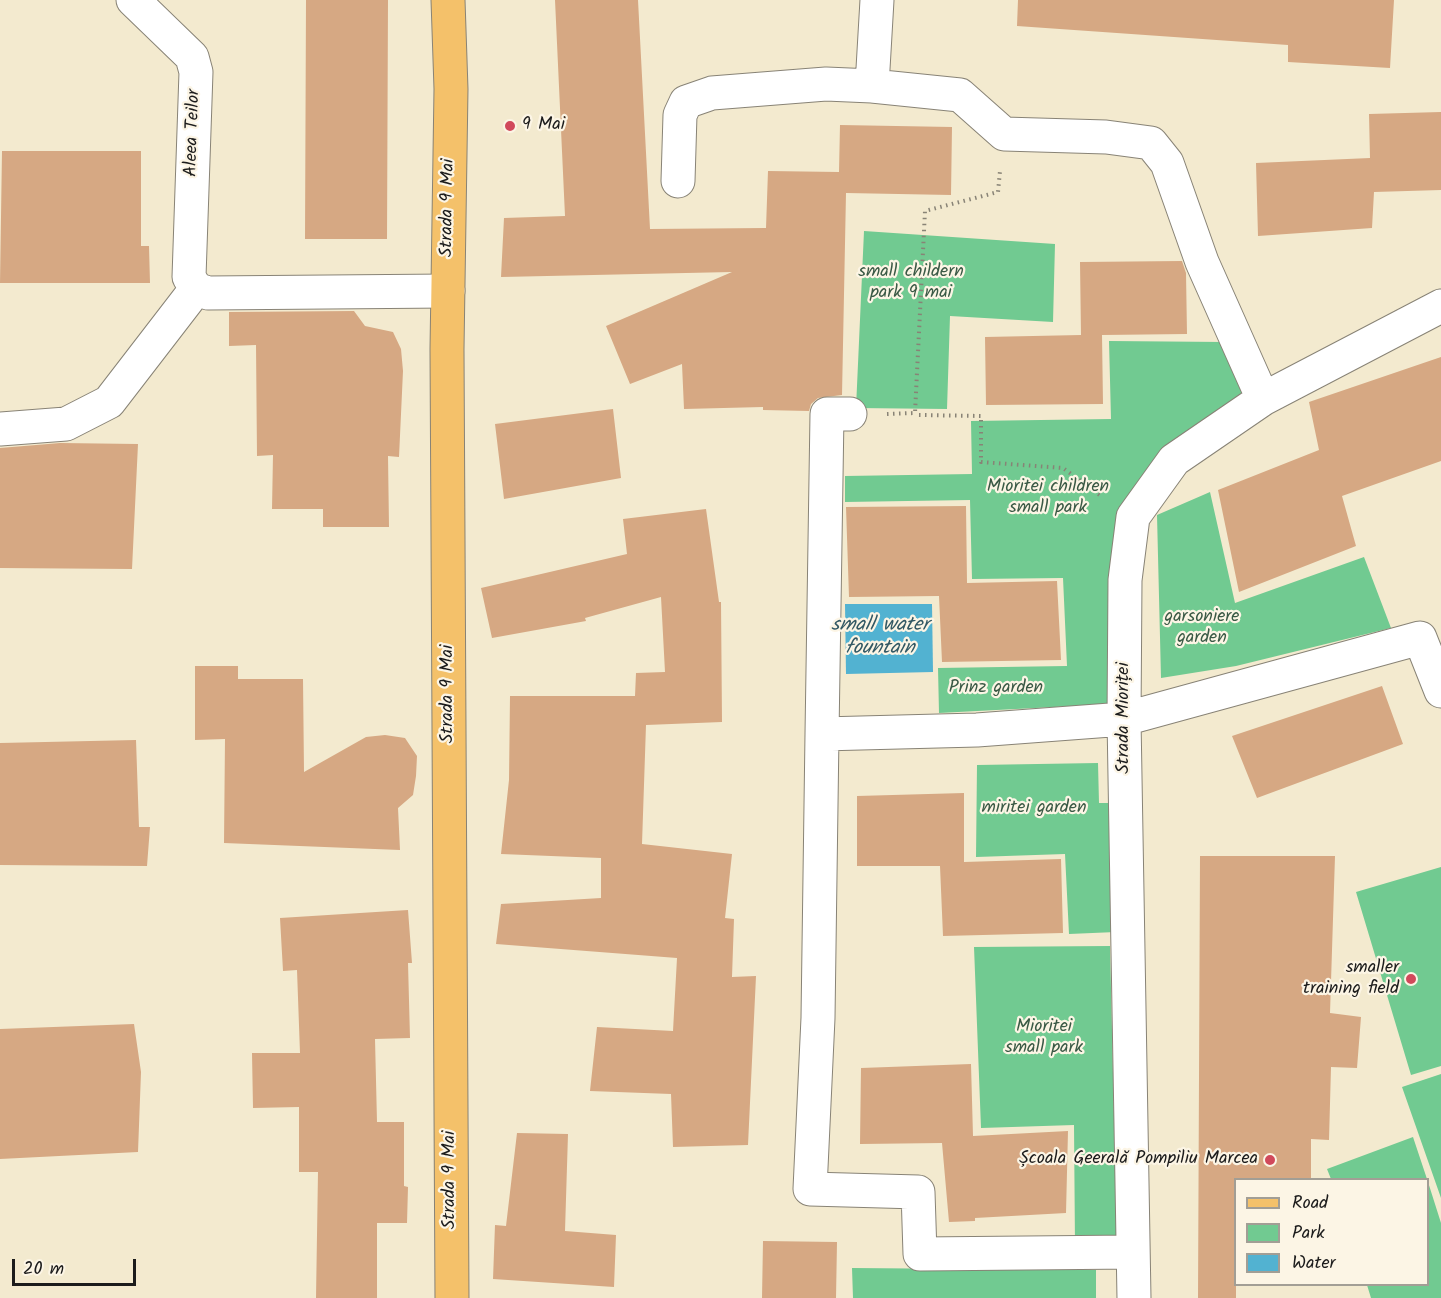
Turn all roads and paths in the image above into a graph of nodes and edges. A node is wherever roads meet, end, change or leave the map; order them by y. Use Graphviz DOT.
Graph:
graph roads {
  1 [pos="133,0"];
  2 [pos="448,0"];
  3 [pos="464,0"];
  4 [pos="877,0"];
  5 [pos="872,86"];
  6 [pos="450,89"];
  7 [pos="1004,134"];
  8 [pos="678,181"];
  9 [pos="196,289"];
  10 [pos="447,291"];
  11 [pos="1441,306"];
  12 [pos="1263,399"];
  13 [pos="849,414"];
  14 [pos="919,415"];
  15 [pos="0,429"];
  16 [pos="1133,521"];
  17 [pos="1441,691"];
  18 [pos="1124,719"];
  19 [pos="822,734"];
  20 [pos="1133,1251"];
  21 [pos="452,1298"];
  22 [pos="1134,1298"];
  1 -- 9 [label="street, Aleea Teilor"];
  2 -- 6 [label="main road, Strada 9 Mai"];
  3 -- 6 [label="main road, Strada 9 Mai"];
  4 -- 5 [label="street"];
  5 -- 7 [label="street"];
  5 -- 8 [label="street"];
  6 -- 10 [label="main road, Strada 9 Mai"];
  7 -- 12 [label="street"];
  7 -- 13 [label="path"];
  9 -- 10 [label="street"];
  9 -- 15 [label="street"];
  10 -- 21 [label="main road, Strada 9 Mai"];
  11 -- 12 [label="street, Strada Mioriței"];
  12 -- 16 [label="street, Strada Mioriței"];
  13 -- 19 [label="street"];
  14 -- 16 [label="path"];
  16 -- 18 [label="street, Strada Mioriței"];
  17 -- 18 [label="street"];
  18 -- 19 [label="street"];
  18 -- 20 [label="street, Strada Mioriței"];
  19 -- 20 [label="street"];
  20 -- 22 [label="street, Strada Mioriței"];
}
